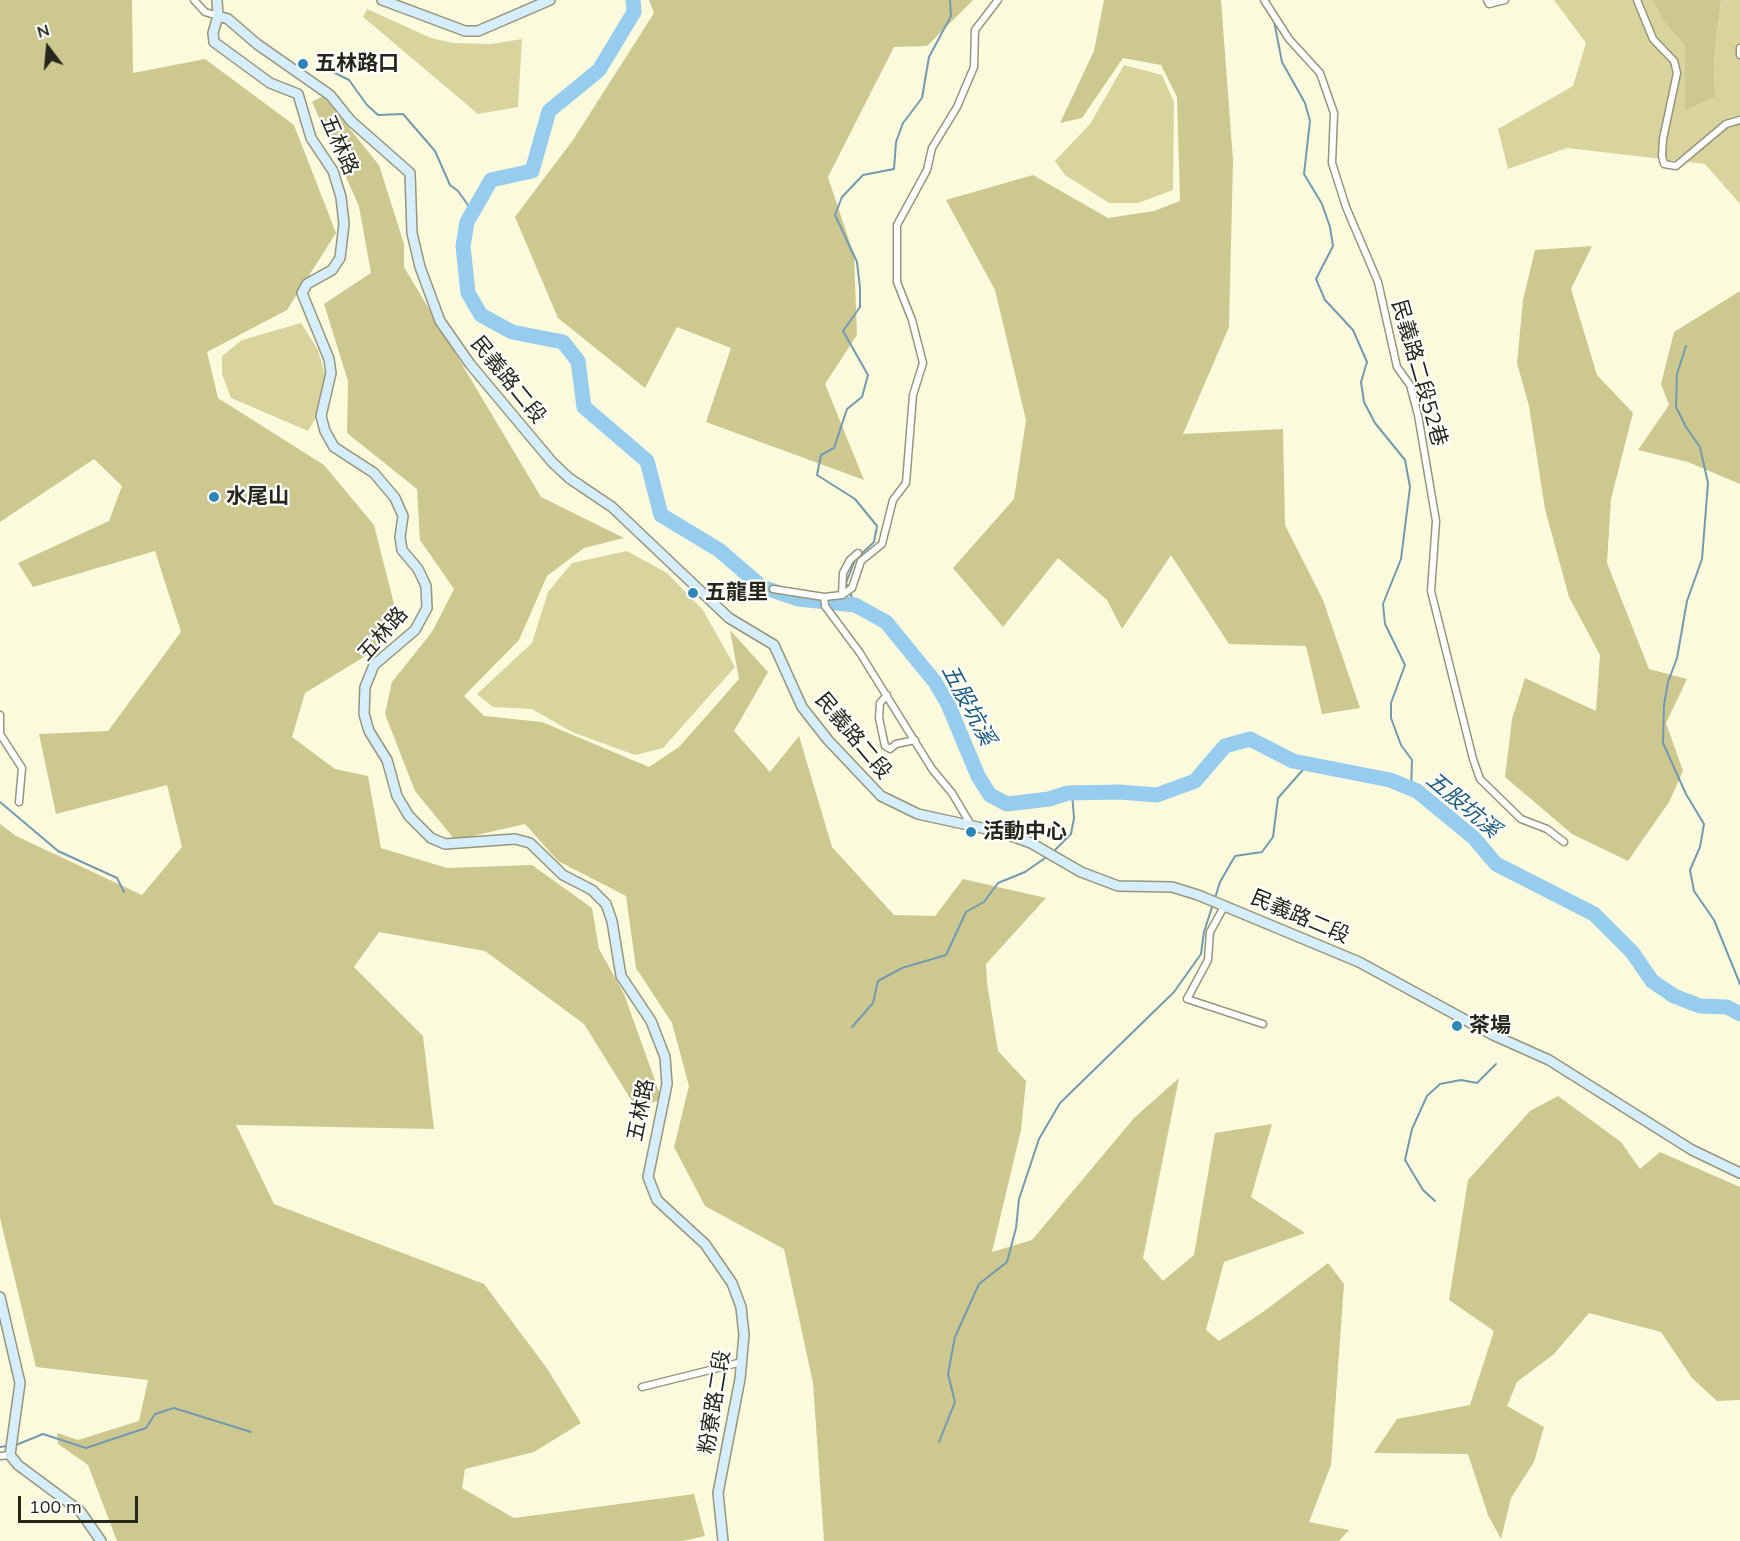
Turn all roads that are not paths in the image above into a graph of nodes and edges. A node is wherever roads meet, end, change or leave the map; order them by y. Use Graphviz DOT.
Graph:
graph roads {
  1 [pos="194,0"];
  2 [pos="217,0"];
  3 [pos="382,0"];
  4 [pos="550,0"];
  5 [pos="998,0"];
  6 [pos="1264,0"];
  7 [pos="1487,0"];
  8 [pos="1505,0"];
  9 [pos="1637,0"];
  10 [pos="219,16"];
  11 [pos="1740,48"];
  12 [pos="1740,55"];
  13 [pos="1740,120"];
  14 [pos="858,553"];
  15 [pos="773,589"];
  16 [pos="842,596"];
  17 [pos="824,597"];
  18 [pos="887,695"];
  19 [pos="0,715"];
  20 [pos="0,733"];
  21 [pos="915,740"];
  22 [pos="19,802"];
  23 [pos="971,825"];
  24 [pos="1564,842"];
  25 [pos="1222,904"];
  26 [pos="1263,1024"];
  27 [pos="650,1158"];
  28 [pos="1740,1173"];
  29 [pos="0,1297"];
  30 [pos="742,1362"];
  31 [pos="642,1387"];
  32 [pos="10,1455"];
  33 [pos="0,1456"];
  34 [pos="101,1541"];
  35 [pos="723,1541"];
  1 -- 10 [label="street"];
  2 -- 10 [label="main road"];
  3 -- 4 [label="main road"];
  5 -- 16 [label="street"];
  6 -- 24 [label="street, 民義路二段52巷"];
  7 -- 8 [label="street"];
  9 -- 13 [label="street"];
  10 -- 23 [label="main road, 民義路二段"];
  10 -- 27 [label="main road, 五林路"];
  11 -- 12 [label="street"];
  14 -- 16 [label="street"];
  15 -- 17 [label="street"];
  16 -- 17 [label="street"];
  17 -- 18 [label="street"];
  18 -- 21 [label="street"];
  18 -- 21 [label="street"];
  19 -- 20 [label="street"];
  20 -- 22 [label="street"];
  21 -- 23 [label="street"];
  23 -- 25 [label="main road, 民義路二段"];
  25 -- 26 [label="street"];
  25 -- 28 [label="main road, 民義路二段"];
  27 -- 30 [label="main road, 粉寮路二段"];
  29 -- 32 [label="main road"];
  30 -- 31 [label="street"];
  30 -- 35 [label="main road, 粉寮路二段"];
  32 -- 33 [label="street"];
  32 -- 34 [label="main road"];
}
